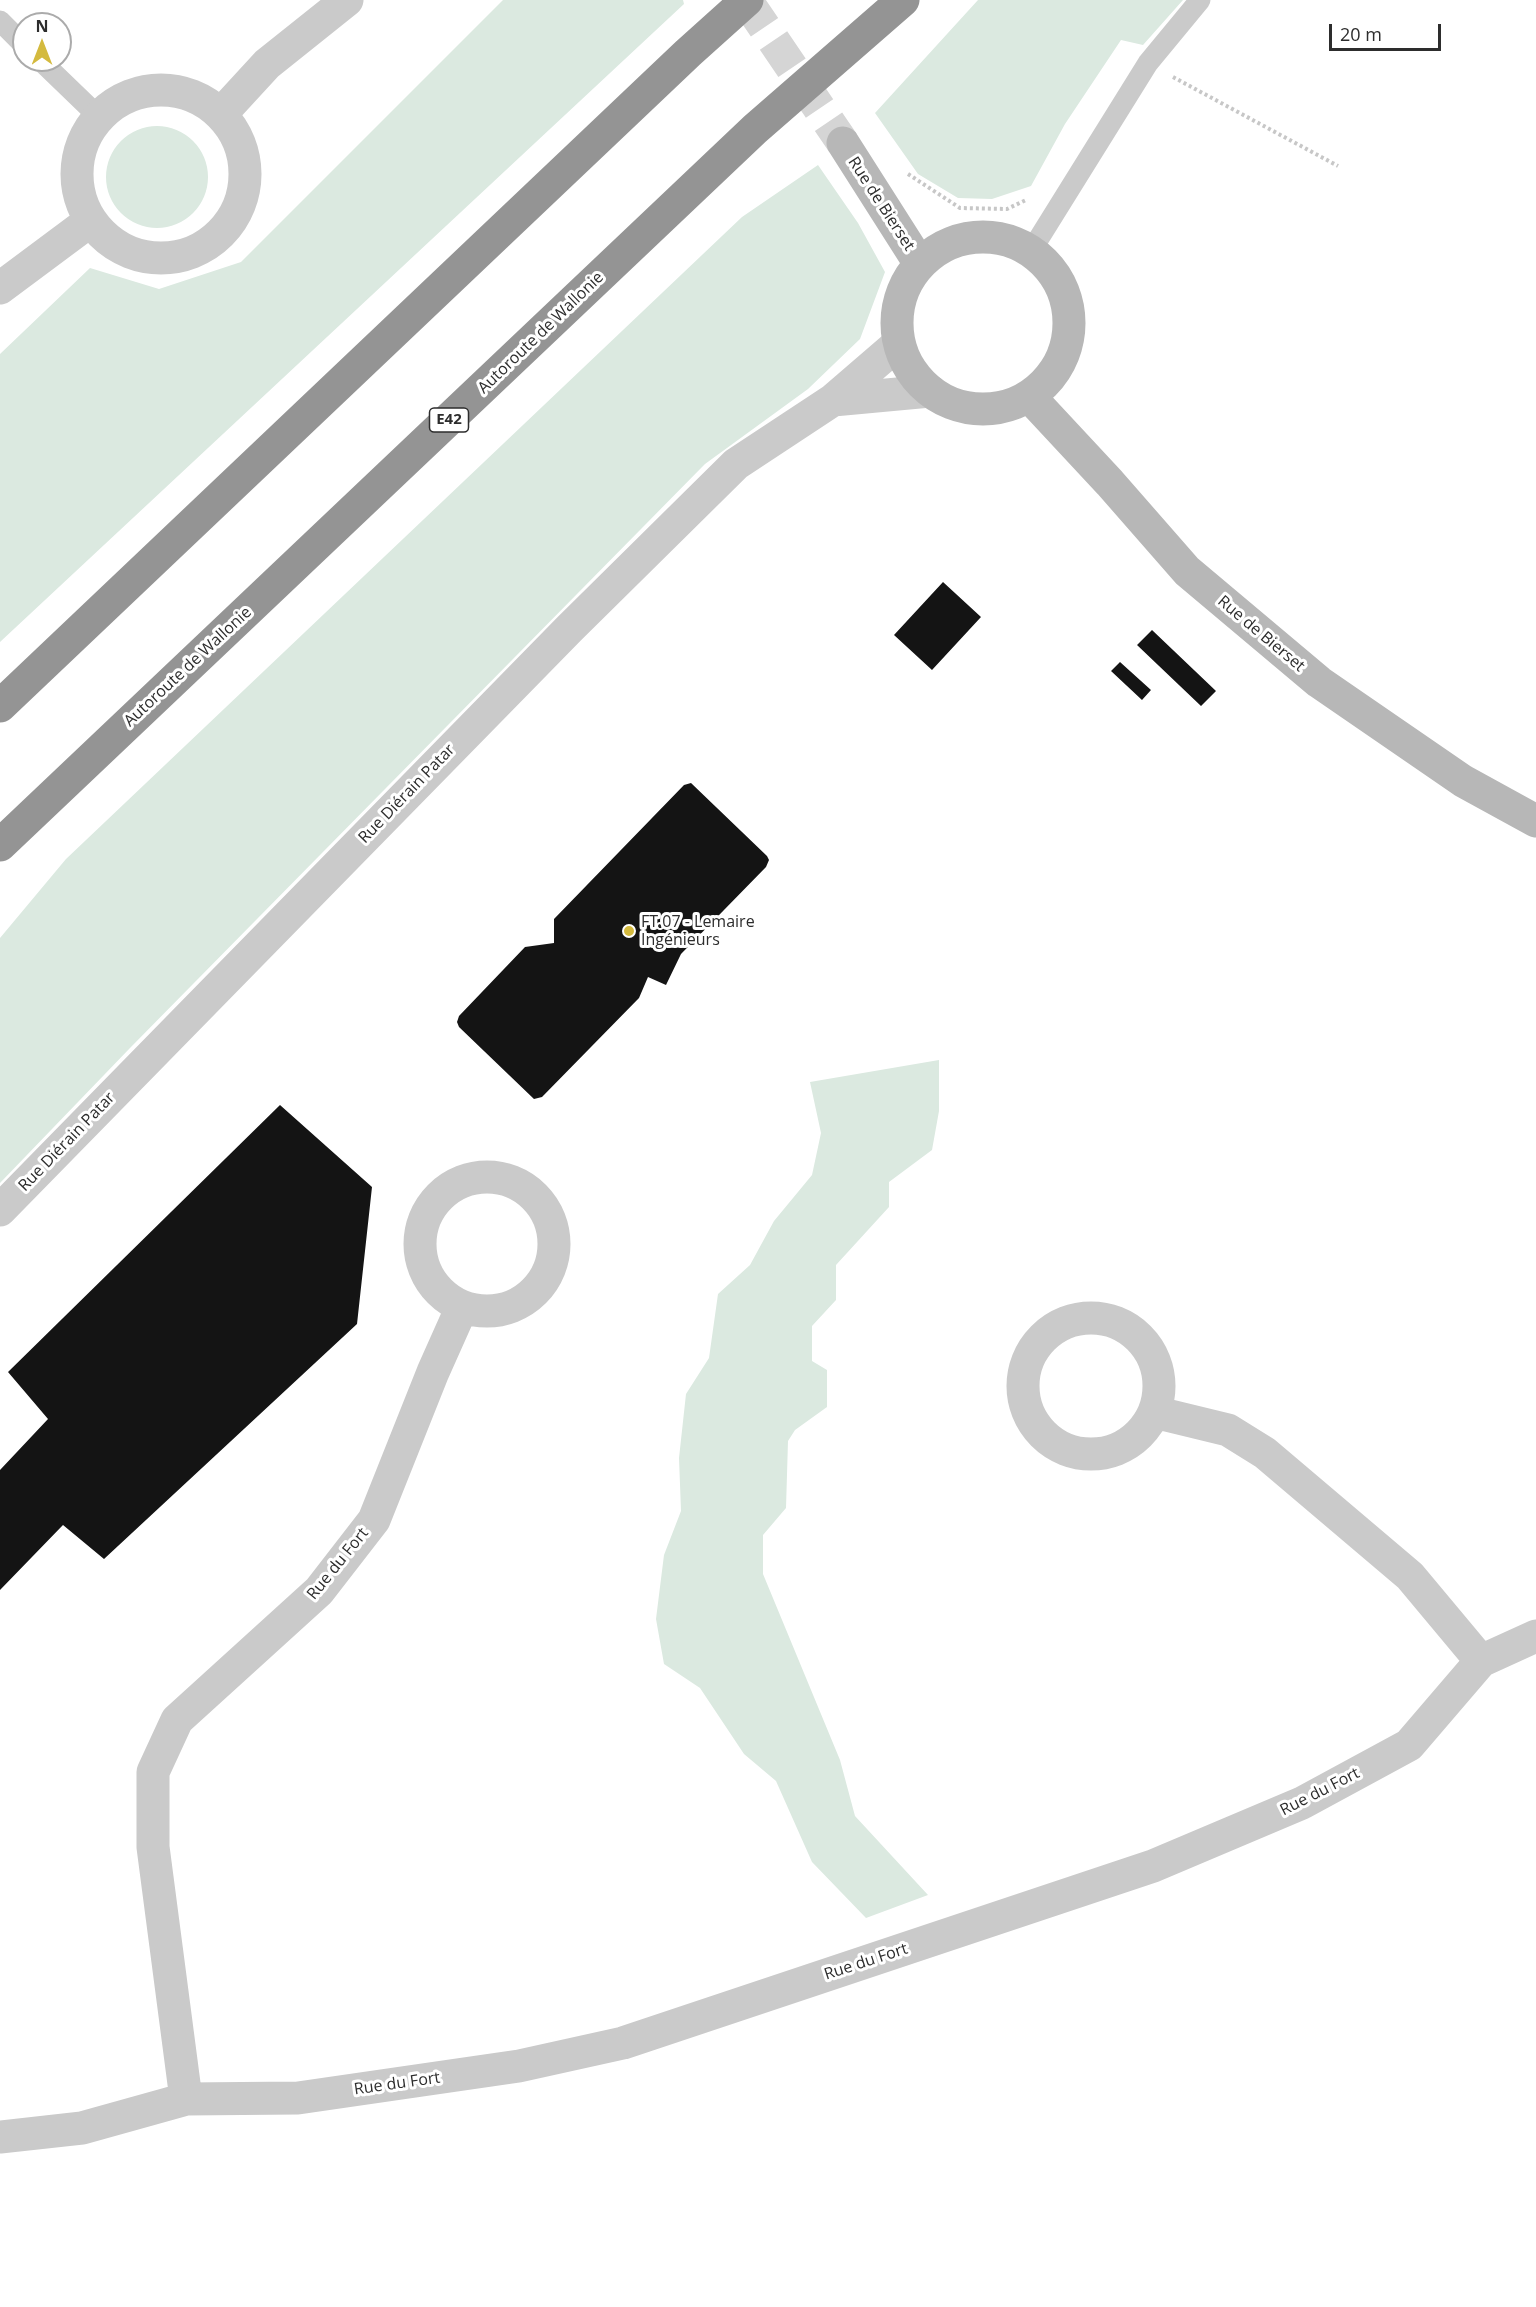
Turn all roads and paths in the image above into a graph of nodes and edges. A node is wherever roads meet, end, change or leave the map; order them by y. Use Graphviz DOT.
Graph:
graph roads {
  1 [pos="347,0"];
  2 [pos="747,0"];
  3 [pos="903,0"];
  4 [pos="1200,0"];
  5 [pos="0,21"];
  6 [pos="12,33"];
  7 [pos="52,72"];
  8 [pos="221,114"];
  9 [pos="98,116"];
  10 [pos="843,143"];
  11 [pos="90,221"];
  12 [pos="1031,251"];
  13 [pos="920,264"];
  14 [pos="0,288"];
  15 [pos="898,344"];
  16 [pos="930,391"];
  17 [pos="1029,396"];
  18 [pos="833,400"];
  19 [pos="0,706"];
  20 [pos="1536,821"];
  21 [pos="0,845"];
  22 [pos="0,1210"];
  23 [pos="462,1307"];
  24 [pos="1155,1412"];
  25 [pos="1536,1636"];
  26 [pos="1481,1661"];
  27 [pos="186,2099"];
  28 [pos="0,2137"];
  1 -- 8 [label="street"];
  2 -- 19 [label="highway"];
  3 -- 21 [label="highway, Autoroute de Wallonie / E42"];
  4 -- 12 [label="lane"];
  5 -- 6 [label="lane"];
  7 -- 9 [label="lane"];
  8 -- 9 [label="street"];
  8 -- 11 [label="street"];
  9 -- 11 [label="street"];
  10 -- 13 [label="main road, Rue de Bierset"];
  11 -- 14 [label="street"];
  12 -- 13 [label="main road, Rue de Bierset"];
  12 -- 17 [label="main road, Rue de Bierset"];
  13 -- 15 [label="main road, Rue de Bierset"];
  15 -- 16 [label="main road, Rue de Bierset"];
  15 -- 18 [label="street, Rue Diérain Patar"];
  16 -- 17 [label="main road, Rue de Bierset"];
  16 -- 18 [label="street, Rue Diérain Patar"];
  17 -- 20 [label="main road, Rue de Bierset"];
  18 -- 22 [label="street, Rue Diérain Patar"];
  23 -- 23 [label="street"];
  23 -- 27 [label="street, Rue du Fort"];
  24 -- 24 [label="street"];
  24 -- 26 [label="street"];
  25 -- 26 [label="street, Rue du Fort"];
  26 -- 27 [label="street, Rue du Fort"];
  27 -- 28 [label="street, Rue du Fort"];
}
